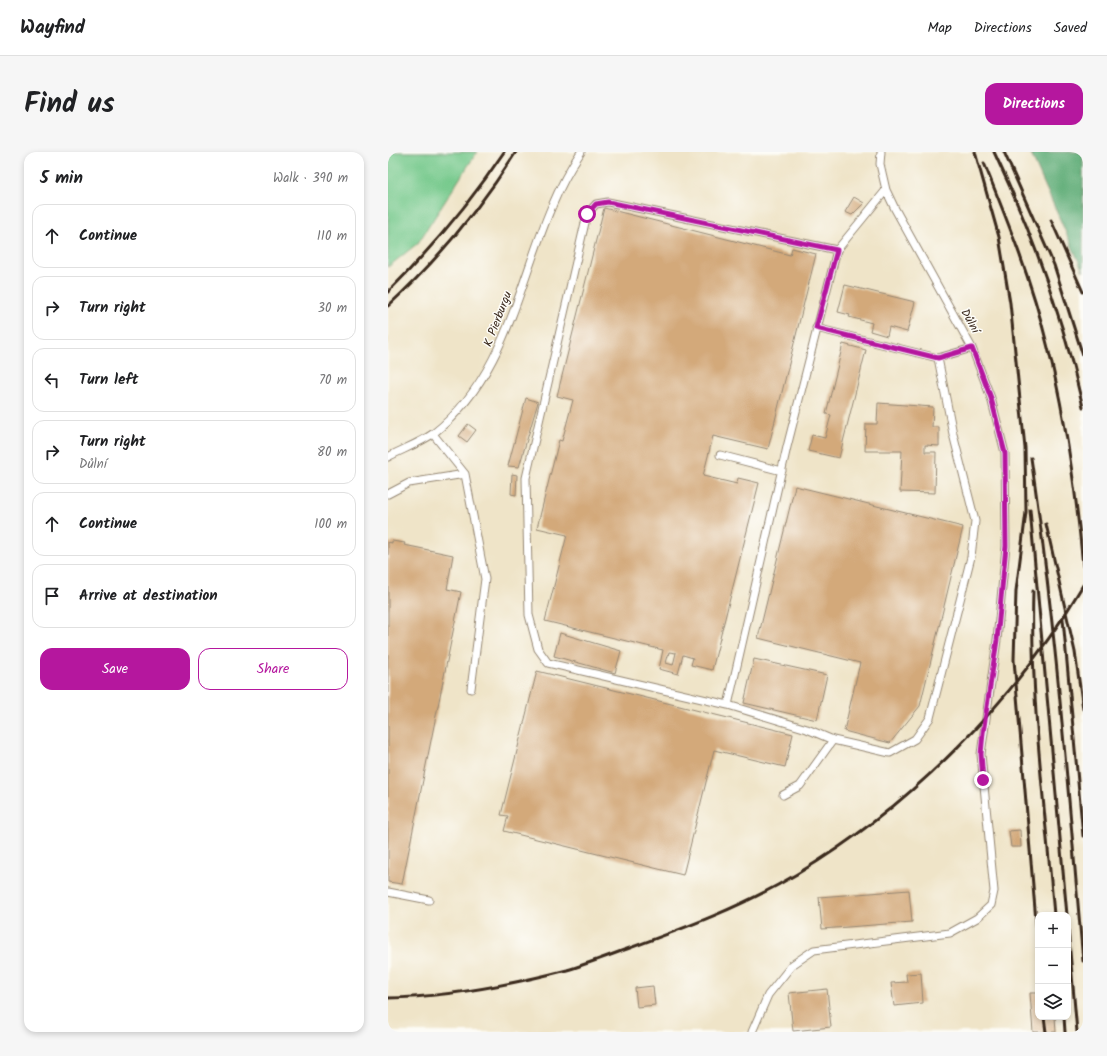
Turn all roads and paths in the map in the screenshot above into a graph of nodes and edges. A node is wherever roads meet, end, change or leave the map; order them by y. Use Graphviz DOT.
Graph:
graph roads {
  1 [pos="581,152"];
  2 [pos="881,152"];
  3 [pos="886,190"];
  4 [pos="837,250"];
  5 [pos="816,328"];
  6 [pos="972,348"];
  7 [pos="938,358"];
  8 [pos="433,434"];
  9 [pos="720,455"];
  10 [pos="388,457"];
  11 [pos="782,471"];
  12 [pos="465,474"];
  13 [pos="388,494"];
  14 [pos="471,689"];
  15 [pos="728,705"];
  16 [pos="833,740"];
  17 [pos="784,795"];
  18 [pos="388,892"];
  19 [pos="429,900"];
  20 [pos="752,1032"];
  1 -- 8 [label="lane, K Pierburgu"];
  2 -- 3 [label="lane, Důlní"];
  3 -- 4 [label="lane"];
  3 -- 6 [label="lane, Důlní"];
  4 -- 5 [label="lane"];
  4 -- 15 [label="lane"];
  5 -- 7 [label="lane"];
  5 -- 11 [label="lane"];
  6 -- 7 [label="lane"];
  6 -- 20 [label="lane, Důlní"];
  7 -- 16 [label="lane"];
  8 -- 10 [label="lane, K Pierburgu"];
  8 -- 12 [label="lane"];
  9 -- 11 [label="lane"];
  11 -- 15 [label="lane"];
  12 -- 13 [label="lane"];
  12 -- 14 [label="lane"];
  15 -- 16 [label="lane"];
  16 -- 17 [label="lane"];
  18 -- 19 [label="lane"];
}
